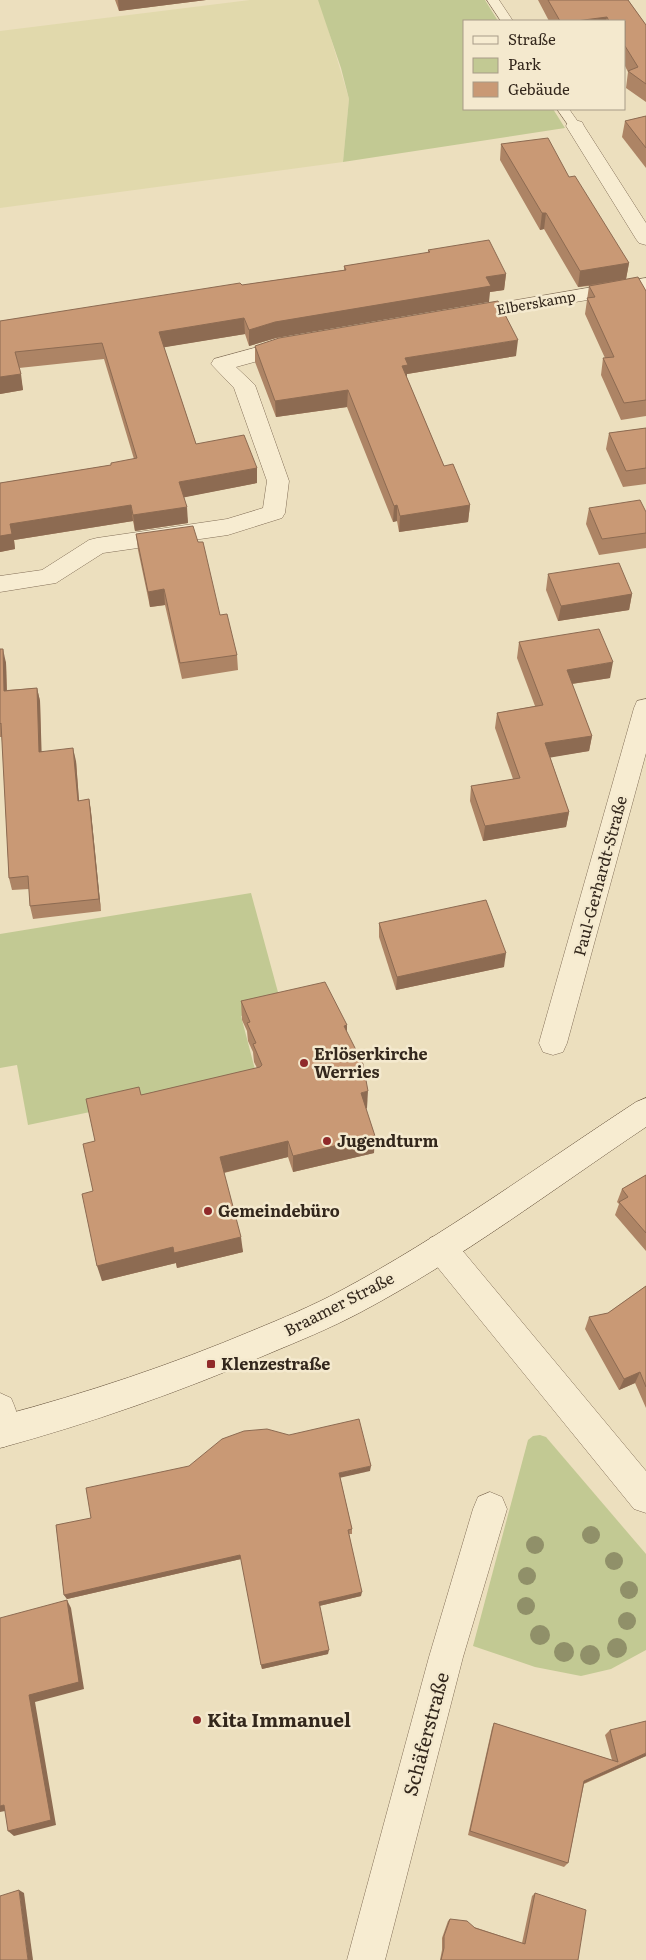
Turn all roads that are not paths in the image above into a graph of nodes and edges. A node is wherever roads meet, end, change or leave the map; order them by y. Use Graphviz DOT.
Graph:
graph roads {
  1 [pos="493,0"];
  2 [pos="506,20"];
  3 [pos="564,110"];
  4 [pos="575,126"];
  5 [pos="646,238"];
  6 [pos="646,284"];
  7 [pos="442,319"];
  8 [pos="306,342"];
  9 [pos="0,584"];
  10 [pos="646,708"];
  11 [pos="554,1043"];
  12 [pos="646,1111"];
  13 [pos="441,1248"];
  14 [pos="1,1424"];
  15 [pos="646,1497"];
  16 [pos="490,1509"];
  17 [pos="366,1960"];
  1 -- 2 [label="lane"];
  3 -- 4 [label="lane"];
  4 -- 5 [label="street"];
  6 -- 7 [label="street, Elberskamp"];
  8 -- 9 [label="street"];
  10 -- 11 [label="street, Paul-Gerhardt-Straße"];
  12 -- 13 [label="street, Braamer Straße"];
  13 -- 14 [label="street, Braamer Straße"];
  13 -- 15 [label="street"];
  16 -- 17 [label="street, Schäferstraße"];
}
